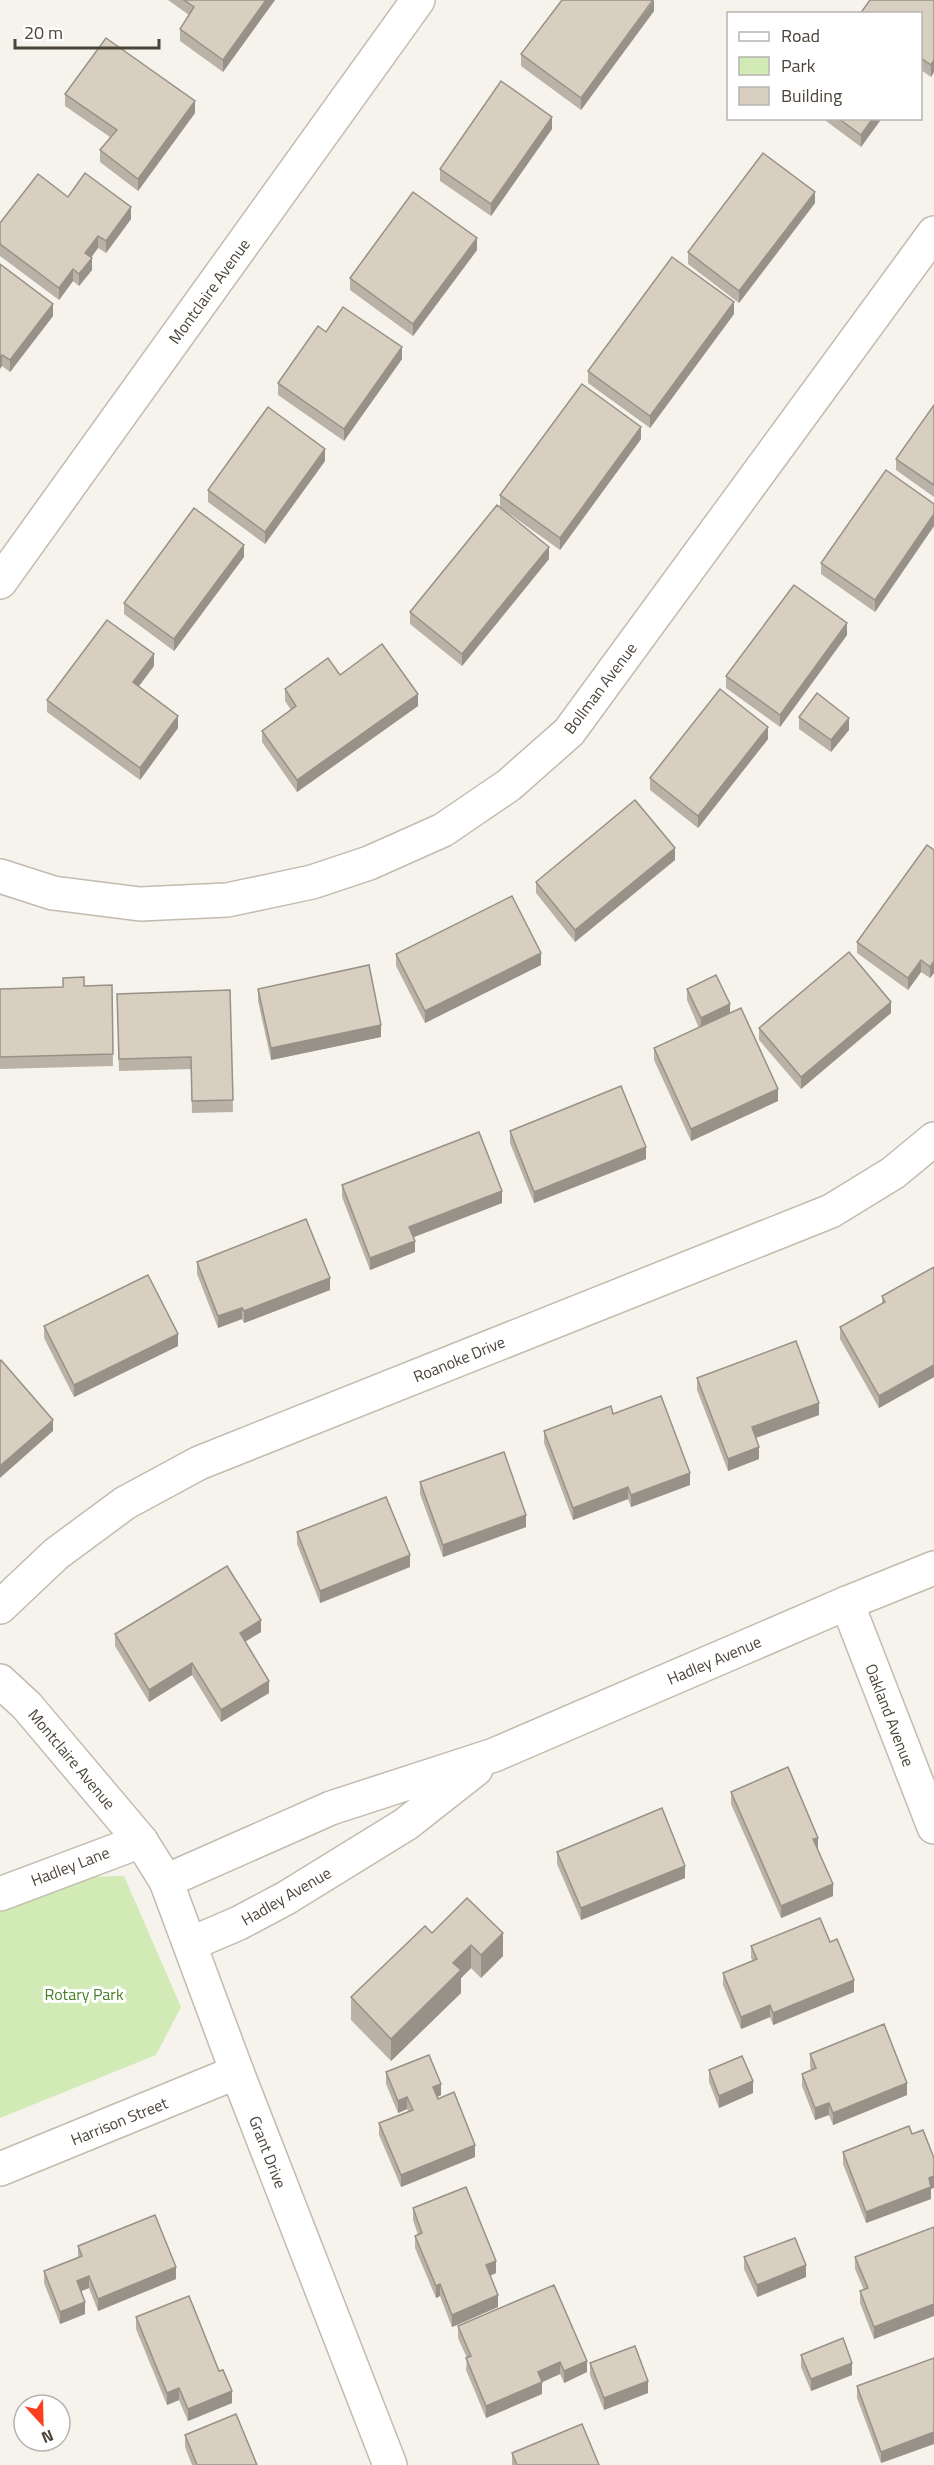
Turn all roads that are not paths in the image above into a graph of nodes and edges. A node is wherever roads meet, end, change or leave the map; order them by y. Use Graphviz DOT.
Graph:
graph roads {
  1 [pos="418,0"];
  2 [pos="934,233"];
  3 [pos="0,582"];
  4 [pos="0,876"];
  5 [pos="934,1139"];
  6 [pos="934,1568"];
  7 [pos="847,1603"];
  8 [pos="0,1607"];
  9 [pos="0,1681"];
  10 [pos="494,1755"];
  11 [pos="934,1827"];
  12 [pos="141,1841"];
  13 [pos="166,1881"];
  14 [pos="0,1894"];
  15 [pos="190,1944"];
  16 [pos="237,2072"];
  17 [pos="0,2169"];
  18 [pos="390,2465"];
  1 -- 3 [label="street, Montclaire Avenue"];
  2 -- 4 [label="street, Bollman Avenue"];
  5 -- 8 [label="street, Roanoke Drive"];
  6 -- 7 [label="street, Hadley Avenue"];
  7 -- 10 [label="street, Hadley Avenue"];
  7 -- 11 [label="street, Oakland Avenue"];
  9 -- 12 [label="street, Montclaire Avenue"];
  10 -- 13 [label="street, Hadley Avenue"];
  10 -- 15 [label="street, Hadley Avenue"];
  12 -- 13 [label="street, Grant Drive"];
  12 -- 14 [label="street, Hadley Lane"];
  13 -- 15 [label="street, Grant Drive"];
  15 -- 16 [label="street, Grant Drive"];
  16 -- 17 [label="street, Harrison Street"];
  16 -- 18 [label="street, Grant Drive"];
}
